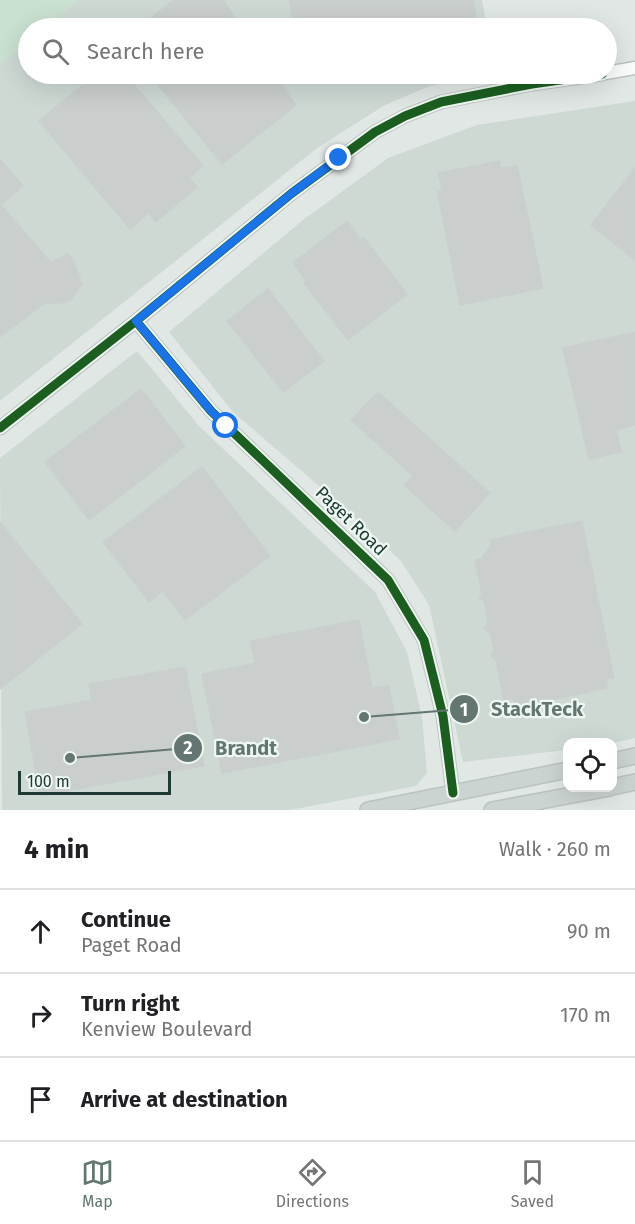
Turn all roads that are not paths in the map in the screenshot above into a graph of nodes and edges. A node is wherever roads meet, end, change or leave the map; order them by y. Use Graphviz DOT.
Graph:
graph roads {
  1 [pos="635,68"];
  2 [pos="617,71"];
  3 [pos="532,84"];
  4 [pos="136,321"];
  5 [pos="0,428"];
  6 [pos="635,756"];
  7 [pos="617,760"];
  8 [pos="563,771"];
  9 [pos="635,782"];
  10 [pos="617,786"];
  11 [pos="585,792"];
  12 [pos="453,793"];
  13 [pos="368,810"];
  14 [pos="492,810"];
  1 -- 2 [label="street"];
  3 -- 4 [label="street"];
  4 -- 5 [label="street"];
  4 -- 12 [label="street, Paget Road"];
  6 -- 7 [label="main road"];
  8 -- 12 [label="main road"];
  9 -- 10 [label="main road"];
  11 -- 14 [label="main road"];
  12 -- 13 [label="main road"];
}
